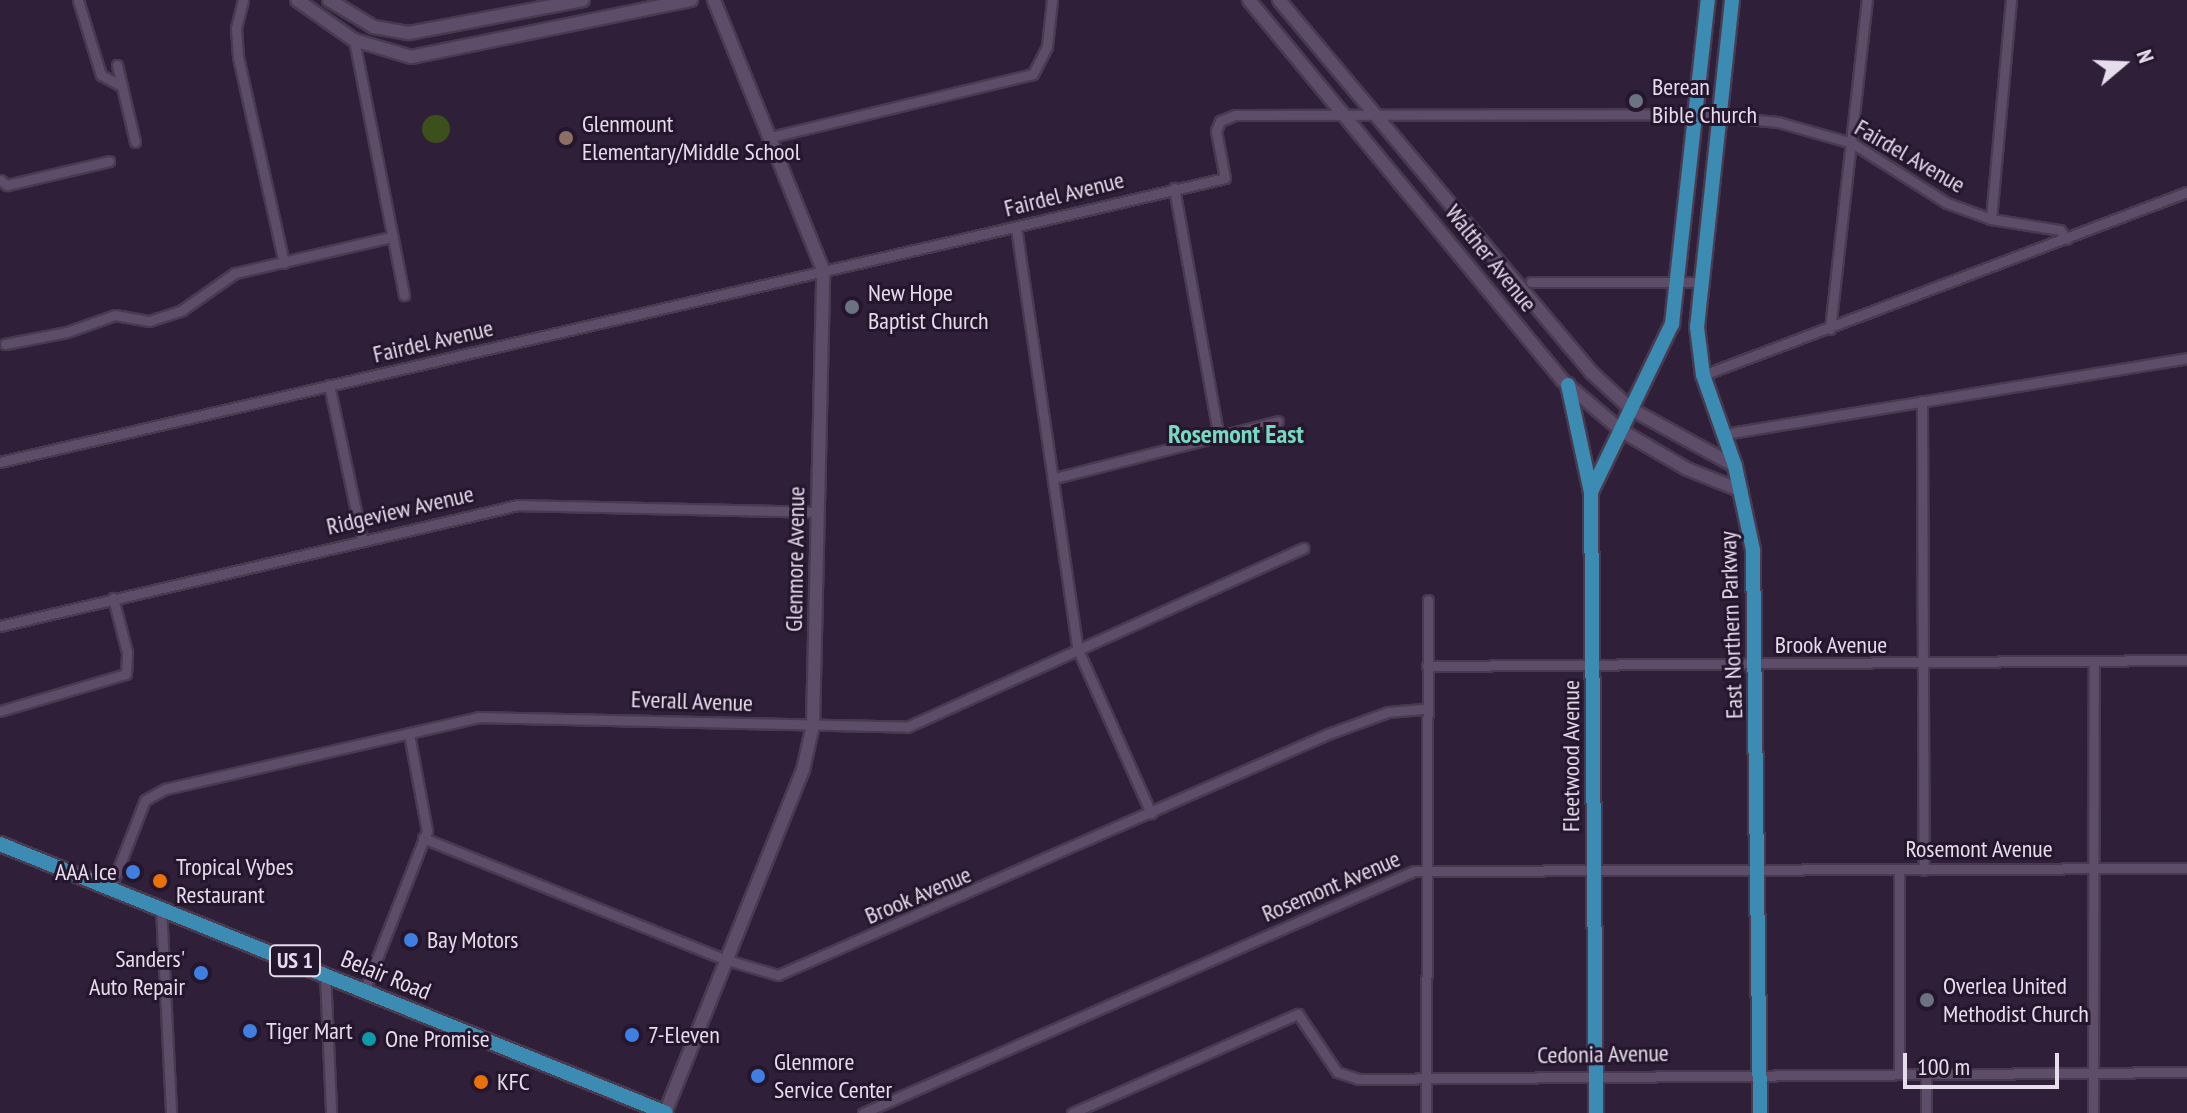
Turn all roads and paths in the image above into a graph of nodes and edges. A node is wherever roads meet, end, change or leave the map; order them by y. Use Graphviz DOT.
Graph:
graph roads {
  1 [pos="78,0"];
  2 [pos="243,0"];
  3 [pos="297,0"];
  4 [pos="329,0"];
  5 [pos="583,0"];
  6 [pos="691,0"];
  7 [pos="714,0"];
  8 [pos="1052,0"];
  9 [pos="1249,0"];
  10 [pos="1279,0"];
  11 [pos="1708,0"];
  12 [pos="1732,0"];
  13 [pos="1867,0"];
  14 [pos="2011,0"];
  15 [pos="354,40"];
  16 [pos="117,65"];
  17 [pos="122,86"];
  18 [pos="1345,111"];
  19 [pos="1697,114"];
  20 [pos="1377,115"];
  21 [pos="1721,115"];
  22 [pos="771,137"];
  23 [pos="135,142"];
  24 [pos="1852,143"];
  25 [pos="109,161"];
  26 [pos="0,180"];
  27 [pos="1174,188"];
  28 [pos="2187,192"];
  29 [pos="1991,219"];
  30 [pos="1016,227"];
  31 [pos="391,237"];
  32 [pos="2067,239"];
  33 [pos="284,263"];
  34 [pos="823,270"];
  35 [pos="1531,282"];
  36 [pos="1679,282"];
  37 [pos="1699,282"];
  38 [pos="404,295"];
  39 [pos="1830,329"];
  40 [pos="5,344"];
  41 [pos="2187,358"];
  42 [pos="1703,375"];
  43 [pos="329,385"];
  44 [pos="1568,385"];
  45 [pos="1922,401"];
  46 [pos="1631,409"];
  47 [pos="1278,421"];
  48 [pos="1622,431"];
  49 [pos="1218,432"];
  50 [pos="1724,434"];
  51 [pos="0,462"];
  52 [pos="1735,466"];
  53 [pos="1055,478"];
  54 [pos="1742,491"];
  55 [pos="1591,492"];
  56 [pos="818,512"];
  57 [pos="362,539"];
  58 [pos="1304,548"];
  59 [pos="113,598"];
  60 [pos="1428,600"];
  61 [pos="0,626"];
  62 [pos="1078,650"];
  63 [pos="2187,660"];
  64 [pos="2094,661"];
  65 [pos="1757,664"];
  66 [pos="1427,666"];
  67 [pos="1923,666"];
  68 [pos="1593,667"];
  69 [pos="1425,709"];
  70 [pos="0,711"];
  71 [pos="813,725"];
  72 [pos="409,734"];
  73 [pos="1151,813"];
  74 [pos="423,838"];
  75 [pos="0,844"];
  76 [pos="2093,868"];
  77 [pos="2187,868"];
  78 [pos="1899,869"];
  79 [pos="1759,870"];
  80 [pos="1924,870"];
  81 [pos="1425,871"];
  82 [pos="1592,871"];
  83 [pos="111,887"];
  84 [pos="161,907"];
  85 [pos="727,960"];
  86 [pos="325,973"];
  87 [pos="365,989"];
  88 [pos="1759,1072"];
  89 [pos="2092,1072"];
  90 [pos="2187,1072"];
  91 [pos="1899,1073"];
  92 [pos="1926,1073"];
  93 [pos="1596,1074"];
  94 [pos="1426,1078"];
  95 [pos="171,1113"];
  96 [pos="331,1113"];
  97 [pos="665,1113"];
  98 [pos="863,1113"];
  99 [pos="1072,1113"];
  100 [pos="1426,1113"];
  101 [pos="1596,1113"];
  102 [pos="1760,1113"];
  103 [pos="1926,1113"];
  104 [pos="2093,1113"];
  1 -- 17 [label="street"];
  2 -- 33 [label="street"];
  3 -- 15 [label="main road"];
  4 -- 5 [label="main road"];
  6 -- 15 [label="main road"];
  7 -- 22 [label="main road, Glenmore Avenue"];
  8 -- 22 [label="street"];
  9 -- 18 [label="main road, Walther Avenue"];
  10 -- 20 [label="main road, Walther Avenue"];
  11 -- 19 [label="main road"];
  12 -- 21 [label="main road, East Northern Parkway"];
  13 -- 24 [label="street"];
  14 -- 29 [label="street"];
  15 -- 31 [label="street"];
  16 -- 17 [label="street"];
  17 -- 23 [label="street"];
  18 -- 20 [label="street, Fairdel Avenue"];
  18 -- 27 [label="street, Fairdel Avenue"];
  18 -- 44 [label="main road, Walther Avenue"];
  19 -- 20 [label="street, Fairdel Avenue"];
  19 -- 21 [label="street, Fairdel Avenue"];
  19 -- 36 [label="main road"];
  20 -- 46 [label="main road, Walther Avenue"];
  21 -- 24 [label="street, Fairdel Avenue"];
  21 -- 37 [label="main road, East Northern Parkway"];
  22 -- 34 [label="main road, Glenmore Avenue"];
  24 -- 29 [label="street, Fairdel Avenue"];
  24 -- 39 [label="street"];
  25 -- 26 [label="street"];
  27 -- 30 [label="street, Fairdel Avenue"];
  27 -- 49 [label="street"];
  28 -- 32 [label="street"];
  29 -- 32 [label="street, Fairdel Avenue"];
  30 -- 34 [label="street, Fairdel Avenue"];
  30 -- 53 [label="street"];
  31 -- 33 [label="street"];
  31 -- 38 [label="street"];
  32 -- 39 [label="street"];
  33 -- 40 [label="street"];
  34 -- 43 [label="street, Fairdel Avenue"];
  34 -- 56 [label="main road, Glenmore Avenue"];
  35 -- 36 [label="street"];
  36 -- 37 [label="street"];
  36 -- 46 [label="main road"];
  37 -- 42 [label="main road, East Northern Parkway"];
  39 -- 42 [label="street"];
  41 -- 45 [label="street"];
  42 -- 50 [label="main road, East Northern Parkway"];
  43 -- 51 [label="street, Fairdel Avenue"];
  43 -- 57 [label="street"];
  44 -- 48 [label="main road, Walther Avenue"];
  44 -- 55 [label="main road"];
  45 -- 50 [label="street"];
  45 -- 67 [label="street"];
  46 -- 48 [label="main road, Fleetwood Avenue"];
  46 -- 52 [label="main road, Walther Avenue"];
  47 -- 49 [label="street"];
  48 -- 54 [label="main road, Walther Avenue"];
  48 -- 55 [label="main road, Fleetwood Avenue"];
  49 -- 53 [label="street"];
  50 -- 52 [label="main road, East Northern Parkway"];
  52 -- 54 [label="main road, East Northern Parkway"];
  53 -- 62 [label="street"];
  54 -- 65 [label="main road, East Northern Parkway"];
  55 -- 68 [label="main road, Fleetwood Avenue"];
  56 -- 57 [label="street, Ridgeview Avenue"];
  56 -- 71 [label="main road, Glenmore Avenue"];
  57 -- 59 [label="street, Ridgeview Avenue"];
  58 -- 62 [label="street, Everall Avenue"];
  59 -- 61 [label="street, Ridgeview Avenue"];
  59 -- 70 [label="street"];
  60 -- 66 [label="street"];
  62 -- 71 [label="street, Everall Avenue"];
  62 -- 73 [label="street"];
  63 -- 64 [label="street, Brook Avenue"];
  64 -- 67 [label="street, Brook Avenue"];
  64 -- 76 [label="street"];
  65 -- 67 [label="street, Brook Avenue"];
  65 -- 68 [label="street, Brook Avenue"];
  65 -- 79 [label="main road, East Northern Parkway"];
  66 -- 68 [label="street, Brook Avenue"];
  66 -- 69 [label="street"];
  67 -- 80 [label="street"];
  68 -- 82 [label="main road, Fleetwood Avenue"];
  69 -- 73 [label="street, Brook Avenue"];
  69 -- 81 [label="street"];
  71 -- 72 [label="street, Everall Avenue"];
  71 -- 85 [label="main road, Glenmore Avenue"];
  72 -- 74 [label="street"];
  72 -- 83 [label="street, Everall Avenue"];
  73 -- 85 [label="street, Brook Avenue"];
  74 -- 85 [label="street, Brook Avenue"];
  74 -- 87 [label="street"];
  75 -- 83 [label="main road, Belair Road / US 1"];
  76 -- 77 [label="street, Rosemont Avenue"];
  76 -- 80 [label="street, Rosemont Avenue"];
  76 -- 89 [label="street"];
  78 -- 79 [label="street, Rosemont Avenue"];
  78 -- 80 [label="street, Rosemont Avenue"];
  78 -- 91 [label="street"];
  79 -- 82 [label="street, Rosemont Avenue"];
  79 -- 88 [label="main road, East Northern Parkway"];
  81 -- 82 [label="street, Rosemont Avenue"];
  81 -- 94 [label="street"];
  81 -- 98 [label="street, Rosemont Avenue"];
  82 -- 93 [label="main road, Fleetwood Avenue"];
  83 -- 84 [label="main road, Belair Road / US 1"];
  84 -- 86 [label="main road, Belair Road / US 1"];
  84 -- 95 [label="street"];
  85 -- 97 [label="main road, Glenmore Avenue"];
  86 -- 87 [label="main road, Belair Road / US 1"];
  86 -- 96 [label="street"];
  87 -- 97 [label="main road, Belair Road / US 1"];
  88 -- 91 [label="street, Cedonia Avenue"];
  88 -- 93 [label="street, Cedonia Avenue"];
  88 -- 102 [label="main road, East Northern Parkway"];
  89 -- 90 [label="street, Cedonia Avenue"];
  89 -- 92 [label="street, Cedonia Avenue"];
  89 -- 104 [label="street"];
  91 -- 92 [label="street, Cedonia Avenue"];
  92 -- 103 [label="street"];
  93 -- 94 [label="street, Cedonia Avenue"];
  93 -- 101 [label="main road, Fleetwood Avenue"];
  94 -- 99 [label="street, Cedonia Avenue"];
  94 -- 100 [label="street"];
}
